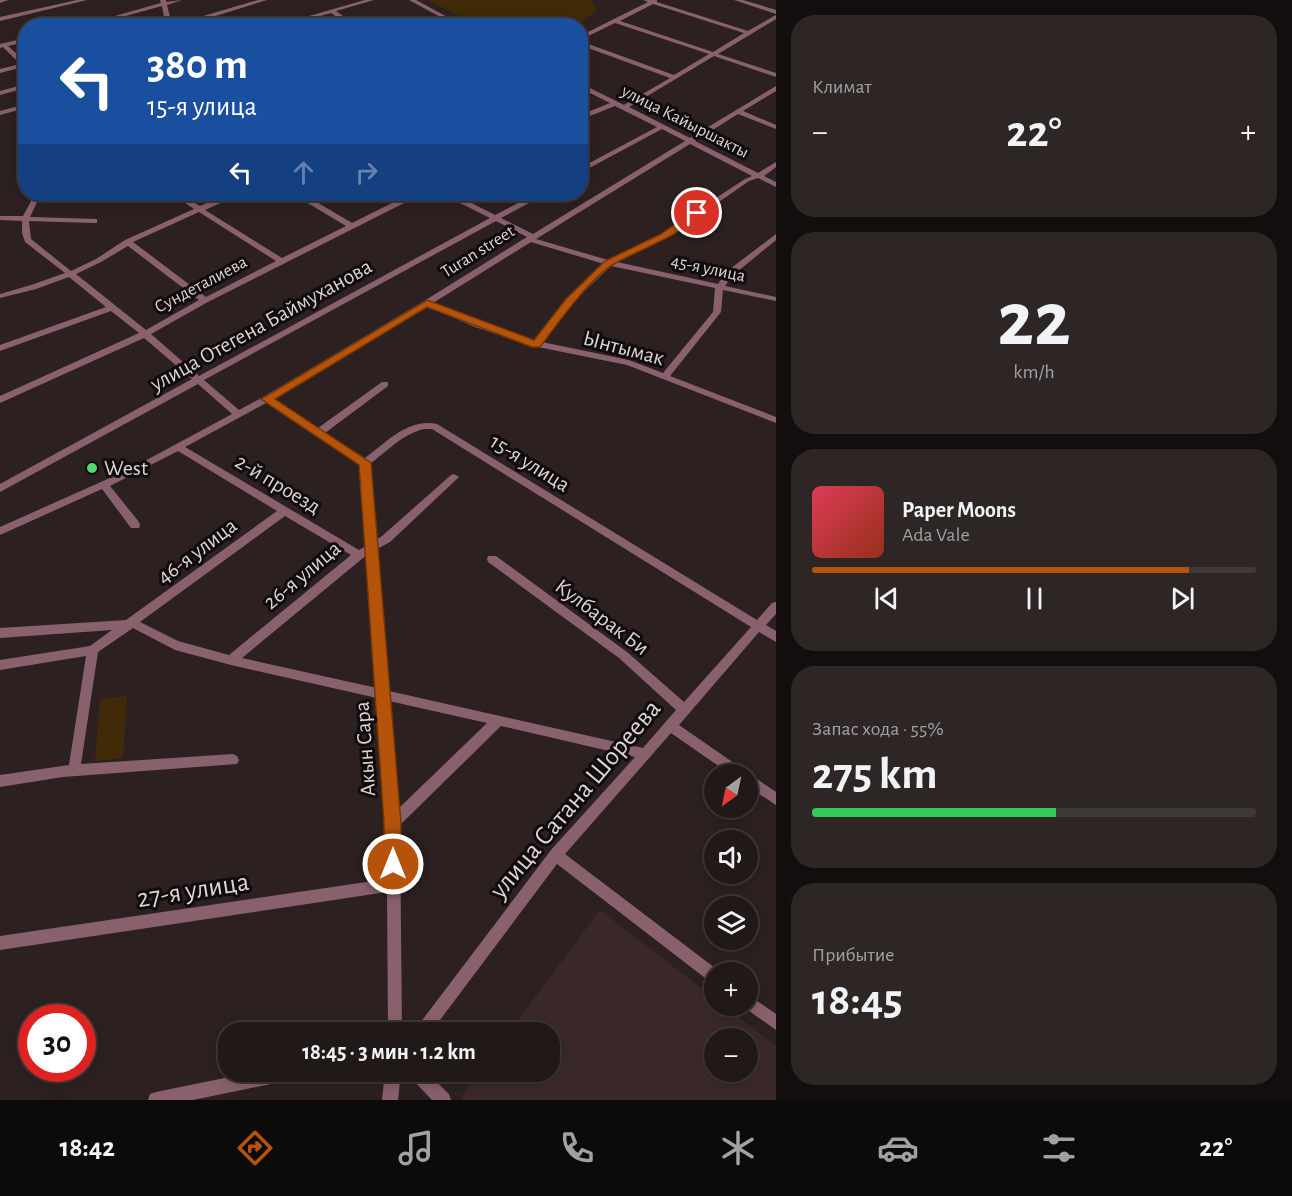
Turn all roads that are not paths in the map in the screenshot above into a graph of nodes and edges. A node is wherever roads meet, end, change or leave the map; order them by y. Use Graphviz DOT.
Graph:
graph roads {
  1 [pos="5,0"];
  2 [pos="84,0"];
  3 [pos="179,0"];
  4 [pos="264,0"];
  5 [pos="371,0"];
  6 [pos="412,0"];
  7 [pos="737,0"];
  8 [pos="0,1"];
  9 [pos="652,1"];
  10 [pos="164,2"];
  11 [pos="332,11"];
  12 [pos="776,12"];
  13 [pos="776,17"];
  14 [pos="109,18"];
  15 [pos="168,18"];
  16 [pos="202,18"];
  17 [pos="306,18"];
  18 [pos="343,18"];
  19 [pos="447,18"];
  20 [pos="0,19"];
  21 [pos="615,21"];
  22 [pos="749,33"];
  23 [pos="588,34"];
  24 [pos="18,42"];
  25 [pos="2,46"];
  26 [pos="588,47"];
  27 [pos="712,54"];
  28 [pos="18,59"];
  29 [pos="18,67"];
  30 [pos="0,71"];
  31 [pos="776,75"];
  32 [pos="674,77"];
  33 [pos="18,88"];
  34 [pos="776,88"];
  35 [pos="588,89"];
  36 [pos="0,93"];
  37 [pos="616,103"];
  38 [pos="625,107"];
  39 [pos="18,108"];
  40 [pos="736,111"];
  41 [pos="0,113"];
  42 [pos="588,115"];
  43 [pos="663,126"];
  44 [pos="776,127"];
  45 [pos="689,141"];
  46 [pos="776,164"];
  47 [pos="588,167"];
  48 [pos="757,176"];
  49 [pos="776,185"];
  50 [pos="35,201"];
  51 [pos="188,201"];
  52 [pos="217,201"];
  53 [pos="319,201"];
  54 [pos="401,201"];
  55 [pos="463,201"];
  56 [pos="526,201"];
  57 [pos="201,208"];
  58 [pos="495,217"];
  59 [pos="0,218"];
  60 [pos="24,219"];
  61 [pos="94,221"];
  62 [pos="352,226"];
  63 [pos="776,236"];
  64 [pos="531,238"];
  65 [pos="128,242"];
  66 [pos="282,261"];
  67 [pos="609,263"];
  68 [pos="70,273"];
  69 [pos="719,288"];
  70 [pos="0,297"];
  71 [pos="776,299"];
  72 [pos="205,300"];
  73 [pos="427,303"];
  74 [pos="112,308"];
  75 [pos="145,334"];
  76 [pos="536,344"];
  77 [pos="0,348"];
  78 [pos="664,376"];
  79 [pos="200,379"];
  80 [pos="385,384"];
  81 [pos="267,399"];
  82 [pos="0,400"];
  83 [pos="238,414"];
  84 [pos="776,420"];
  85 [pos="320,432"];
  86 [pos="178,447"];
  87 [pos="365,463"];
  88 [pos="454,477"];
  89 [pos="104,485"];
  90 [pos="0,488"];
  91 [pos="284,511"];
  92 [pos="135,525"];
  93 [pos="0,531"];
  94 [pos="365,552"];
  95 [pos="492,559"];
  96 [pos="776,606"];
  97 [pos="132,624"];
  98 [pos="758,626"];
  99 [pos="0,633"];
  100 [pos="776,637"];
  101 [pos="93,650"];
  102 [pos="231,660"];
  103 [pos="0,665"];
  104 [pos="384,694"];
  105 [pos="684,710"];
  106 [pos="499,720"];
  107 [pos="671,726"];
  108 [pos="646,753"];
  109 [pos="233,760"];
  110 [pos="726,764"];
  111 [pos="74,770"];
  112 [pos="0,782"];
  113 [pos="758,787"];
  114 [pos="776,799"];
  115 [pos="393,823"];
  116 [pos="556,855"];
  117 [pos="392,885"];
  118 [pos="0,943"];
  119 [pos="704,968"];
  120 [pos="758,1009"];
  121 [pos="395,1022"];
  122 [pos="430,1022"];
  123 [pos="776,1023"];
  124 [pos="243,1082"];
  125 [pos="392,1082"];
  126 [pos="425,1082"];
  127 [pos="156,1100"];
  128 [pos="390,1100"];
  129 [pos="443,1100"];
  1 -- 8 [label="street"];
  2 -- 20 [label="street"];
  3 -- 10 [label="street"];
  4 -- 16 [label="street"];
  5 -- 11 [label="street"];
  6 -- 19 [label="street"];
  7 -- 12 [label="street"];
  9 -- 21 [label="street"];
  9 -- 22 [label="street"];
  10 -- 14 [label="street"];
  10 -- 15 [label="street"];
  11 -- 17 [label="street"];
  11 -- 18 [label="street"];
  13 -- 22 [label="street"];
  21 -- 23 [label="street"];
  21 -- 27 [label="street"];
  22 -- 27 [label="street"];
  24 -- 25 [label="street"];
  25 -- 28 [label="street"];
  26 -- 32 [label="street"];
  27 -- 31 [label="street"];
  27 -- 32 [label="street"];
  29 -- 30 [label="street"];
  32 -- 38 [label="street"];
  33 -- 36 [label="street"];
  34 -- 40 [label="street, Turan street"];
  35 -- 37 [label="street, улица Кайыршакты"];
  37 -- 38 [label="street, улица Кайыршакты"];
  37 -- 42 [label="street"];
  38 -- 43 [label="street, улица Кайыршакты"];
  39 -- 41 [label="street"];
  40 -- 44 [label="street"];
  40 -- 45 [label="street, Turan street"];
  43 -- 45 [label="street, улица Кайыршакты"];
  43 -- 47 [label="street"];
  45 -- 48 [label="street, улица Кайыршакты"];
  45 -- 64 [label="street, Turan street"];
  46 -- 48 [label="street"];
  48 -- 49 [label="street, улица Кайыршакты"];
  48 -- 67 [label="street"];
  50 -- 60 [label="street"];
  51 -- 57 [label="street"];
  52 -- 57 [label="street"];
  53 -- 62 [label="street"];
  54 -- 62 [label="street, Сундеталиева"];
  55 -- 58 [label="street"];
  56 -- 58 [label="street, улица Отегена Баймуханова"];
  57 -- 65 [label="street"];
  57 -- 66 [label="street"];
  58 -- 64 [label="street"];
  58 -- 79 [label="street, улица Отегена Баймуханова"];
  59 -- 60 [label="street"];
  60 -- 61 [label="street"];
  60 -- 68 [label="street"];
  62 -- 66 [label="street, Сундеталиева"];
  63 -- 69 [label="street"];
  64 -- 67 [label="street, 45-я улица"];
  64 -- 73 [label="street, Turan street"];
  65 -- 68 [label="street"];
  65 -- 72 [label="street"];
  66 -- 72 [label="street, Сундеталиева"];
  67 -- 69 [label="street, 45-я улица"];
  67 -- 76 [label="street"];
  68 -- 70 [label="street"];
  68 -- 74 [label="street"];
  69 -- 71 [label="street, 45-я улица"];
  69 -- 78 [label="street"];
  72 -- 75 [label="street, Сундеталиева"];
  73 -- 76 [label="street, Ынтымак"];
  73 -- 81 [label="street, Turan street"];
  74 -- 75 [label="street"];
  74 -- 77 [label="street"];
  75 -- 79 [label="street"];
  75 -- 82 [label="street, Сундеталиева"];
  76 -- 78 [label="street, Ынтымак"];
  78 -- 84 [label="street, Ынтымак"];
  79 -- 83 [label="street"];
  79 -- 90 [label="street, улица Отегена Баймуханова"];
  80 -- 85 [label="street"];
  81 -- 83 [label="street, Turan street"];
  81 -- 85 [label="street"];
  83 -- 86 [label="street, Turan street"];
  85 -- 87 [label="street"];
  86 -- 89 [label="street, Turan street"];
  86 -- 91 [label="street, 2-й проезд"];
  87 -- 94 [label="street, Акын Сара"];
  87 -- 98 [label="street, 15-я улица"];
  88 -- 94 [label="street, 26-я улица"];
  89 -- 92 [label="street"];
  89 -- 93 [label="street, Turan street"];
  91 -- 94 [label="street, 2-й проезд"];
  91 -- 97 [label="street, 46-я улица"];
  94 -- 102 [label="street, 26-я улица"];
  94 -- 104 [label="street, Акын Сара"];
  95 -- 105 [label="street, Кулбарак Би"];
  96 -- 98 [label="street, улица Сатана Шореева"];
  97 -- 99 [label="street"];
  97 -- 101 [label="street, 46-я улица"];
  97 -- 102 [label="street"];
  98 -- 100 [label="street, 15-я улица"];
  98 -- 105 [label="street, улица Сатана Шореева"];
  101 -- 103 [label="street, 46-я улица"];
  101 -- 111 [label="street"];
  102 -- 104 [label="street"];
  104 -- 106 [label="street"];
  104 -- 115 [label="street, Акын Сара"];
  105 -- 107 [label="street, улица Сатана Шореева"];
  106 -- 108 [label="street"];
  106 -- 115 [label="street"];
  107 -- 108 [label="street, улица Сатана Шореева"];
  107 -- 110 [label="street"];
  108 -- 116 [label="street, улица Сатана Шореева"];
  109 -- 111 [label="street"];
  111 -- 112 [label="street"];
  113 -- 114 [label="street"];
  115 -- 117 [label="street, Акын Сара"];
  116 -- 119 [label="street"];
  116 -- 122 [label="street, улица Сатана Шореева"];
  117 -- 118 [label="street, 27-я улица"];
  117 -- 121 [label="street, Акын Сара"];
  120 -- 123 [label="street"];
  124 -- 127 [label="street"];
  125 -- 128 [label="street"];
  126 -- 129 [label="street"];
}
